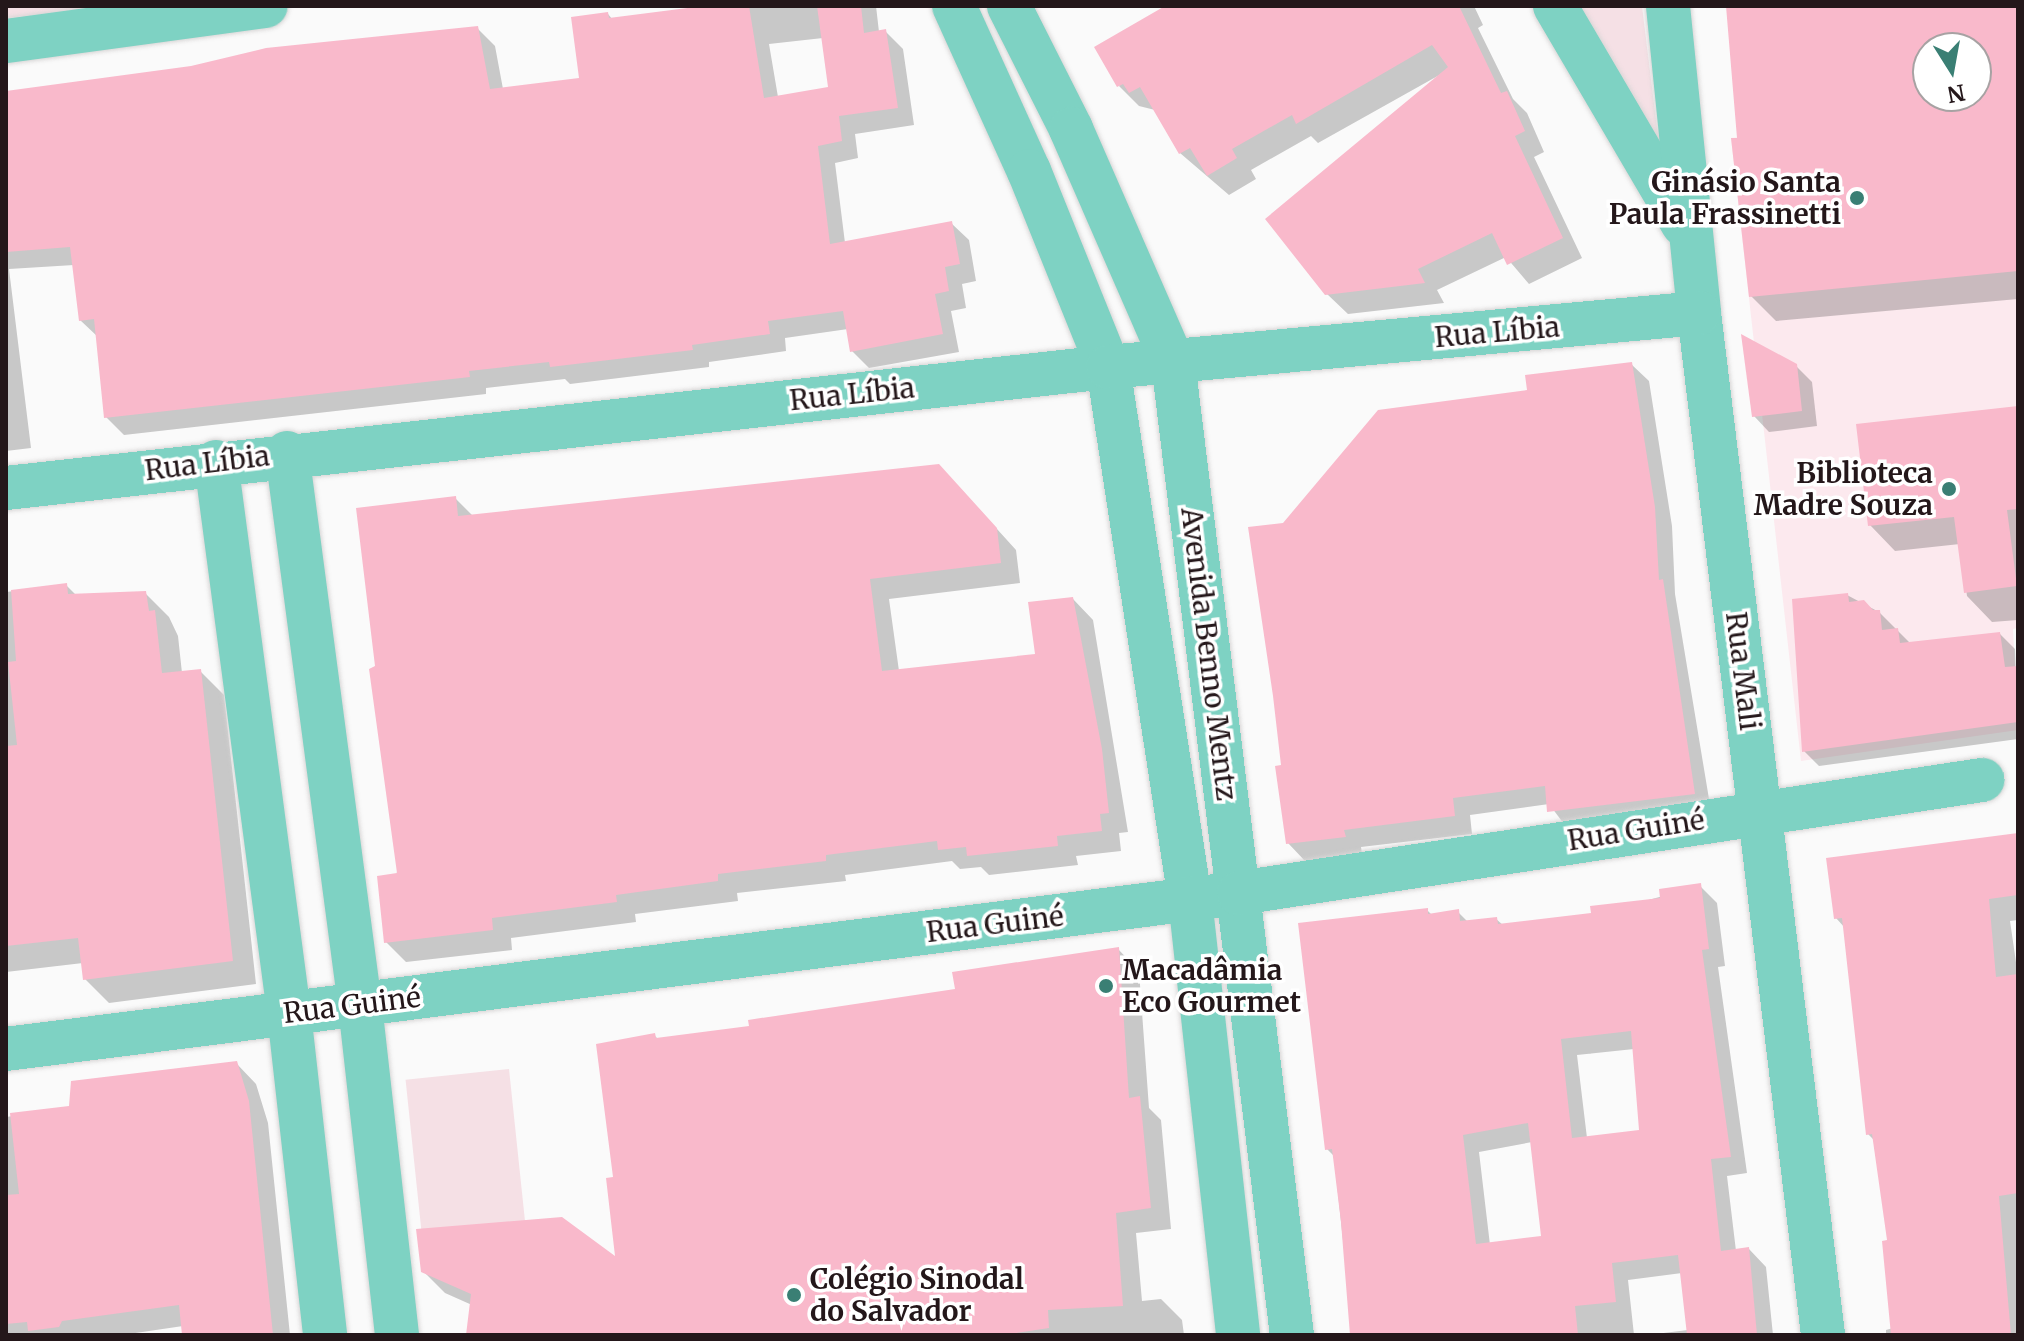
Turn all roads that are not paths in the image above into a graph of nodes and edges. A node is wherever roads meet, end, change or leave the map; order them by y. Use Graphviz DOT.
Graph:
graph roads {
  1 [pos="116,6"];
  2 [pos="266,6"];
  3 [pos="954,6"];
  4 [pos="1009,6"];
  5 [pos="1555,6"];
  6 [pos="1668,6"];
  7 [pos="6,18"];
  8 [pos="6,41"];
  9 [pos="1690,236"];
  10 [pos="1699,313"];
  11 [pos="1173,362"];
  12 [pos="1108,367"];
  13 [pos="287,453"];
  14 [pos="216,462"];
  15 [pos="6,488"];
  16 [pos="1982,780"];
  17 [pos="1761,811"];
  18 [pos="1239,893"];
  19 [pos="1190,899"];
  20 [pos="360,1005"];
  21 [pos="289,1013"];
  22 [pos="6,1049"];
  23 [pos="325,1335"];
  24 [pos="397,1335"];
  25 [pos="1238,1335"];
  26 [pos="1292,1335"];
  27 [pos="1823,1335"];
  1 -- 7 [label="street"];
  2 -- 8 [label="street"];
  3 -- 12 [label="street, Avenida Benno Mentz"];
  4 -- 11 [label="street, Avenida Benno Mentz"];
  5 -- 9 [label="street"];
  6 -- 9 [label="street, Rua Mali"];
  9 -- 10 [label="street, Rua Mali"];
  10 -- 11 [label="street, Rua Líbia"];
  10 -- 17 [label="street, Rua Mali"];
  11 -- 12 [label="street, Rua Líbia"];
  11 -- 18 [label="street, Avenida Benno Mentz"];
  12 -- 13 [label="street, Rua Líbia"];
  12 -- 19 [label="street, Avenida Benno Mentz"];
  13 -- 14 [label="street, Rua Líbia"];
  13 -- 20 [label="street"];
  14 -- 15 [label="street, Rua Líbia"];
  14 -- 21 [label="street"];
  16 -- 17 [label="street, Rua Guiné"];
  17 -- 18 [label="street, Rua Guiné"];
  17 -- 27 [label="street, Rua Mali"];
  18 -- 19 [label="street, Rua Guiné"];
  18 -- 26 [label="street, Avenida Benno Mentz"];
  19 -- 20 [label="street, Rua Guiné"];
  19 -- 25 [label="street, Avenida Benno Mentz"];
  20 -- 21 [label="street, Rua Guiné"];
  20 -- 24 [label="street"];
  21 -- 22 [label="street, Rua Guiné"];
  21 -- 23 [label="street"];
}
